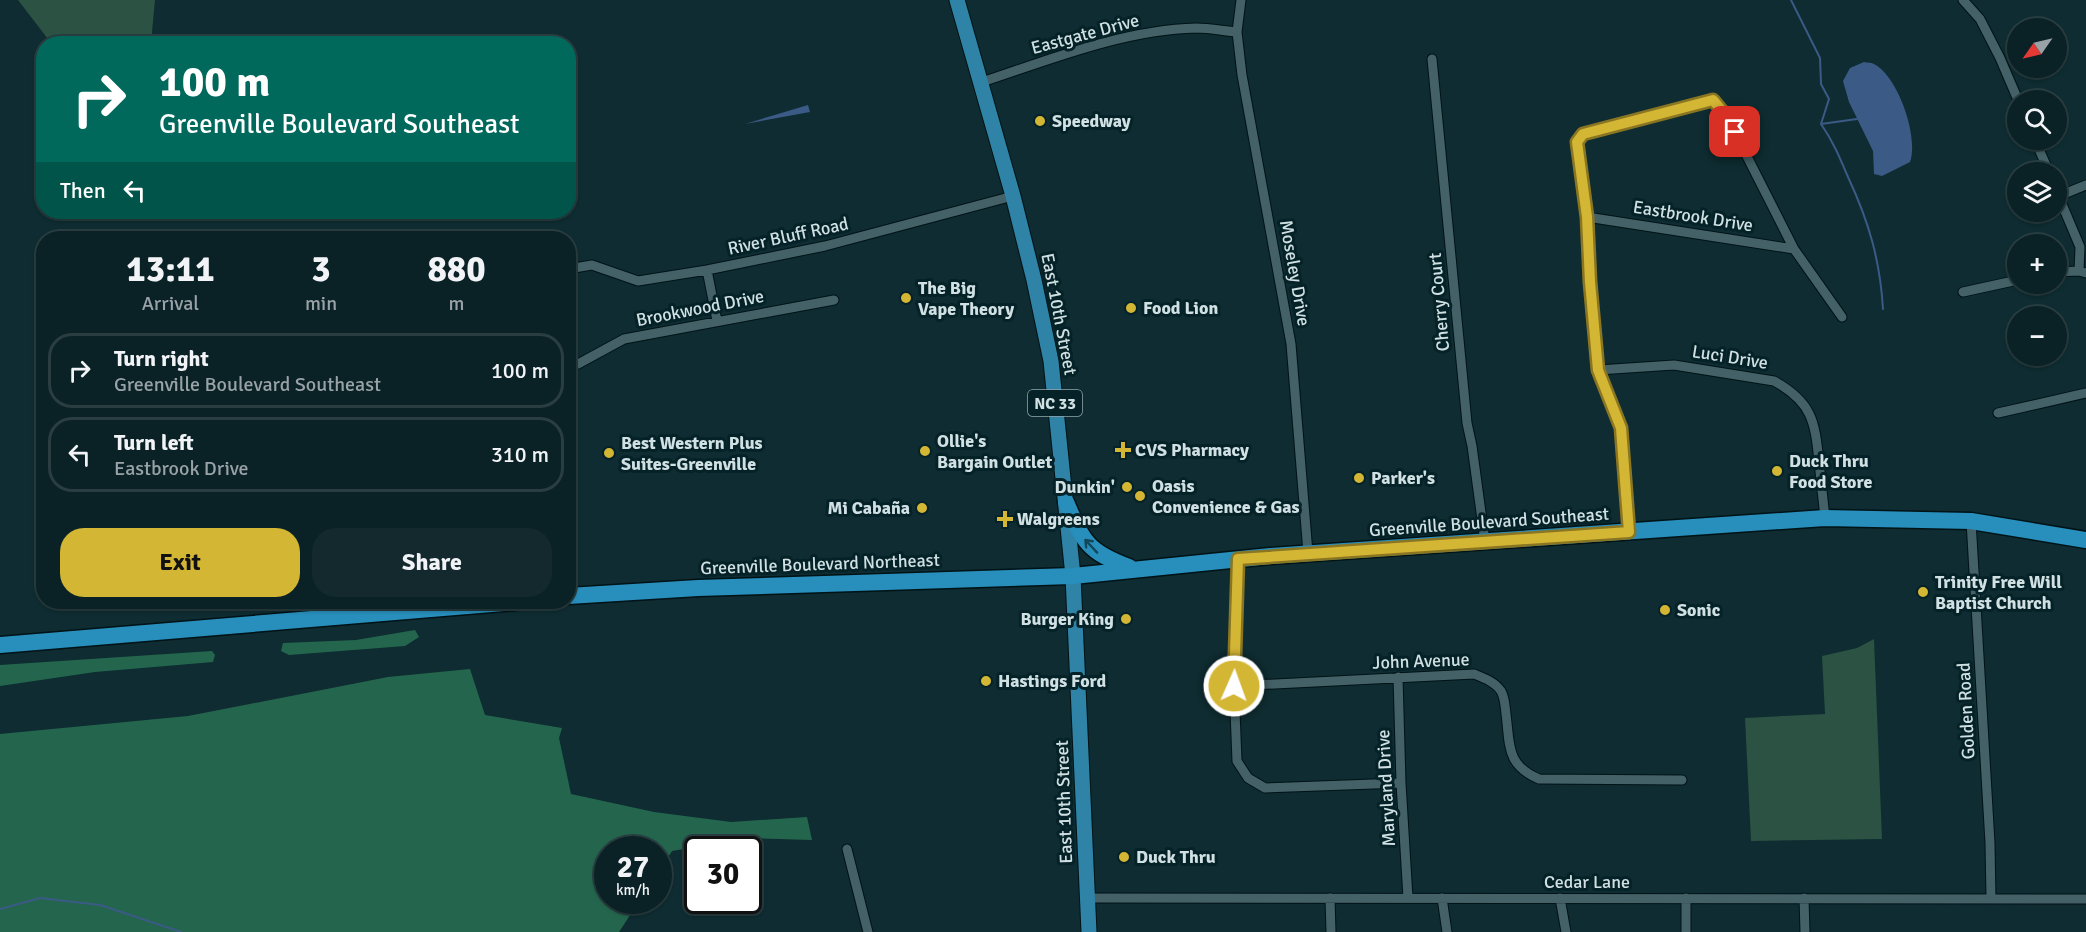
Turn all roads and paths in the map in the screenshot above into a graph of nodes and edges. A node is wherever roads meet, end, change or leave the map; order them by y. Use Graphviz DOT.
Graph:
graph roads {
  1 [pos="957,0"];
  2 [pos="1242,0"];
  3 [pos="1963,0"];
  4 [pos="1237,32"];
  5 [pos="1432,59"];
  6 [pos="980,83"];
  7 [pos="2014,90"];
  8 [pos="2086,185"];
  9 [pos="2067,190"];
  10 [pos="1013,196"];
  11 [pos="2067,215"];
  12 [pos="1587,217"];
  13 [pos="1794,249"];
  14 [pos="576,268"];
  15 [pos="707,270"];
  16 [pos="2082,272"];
  17 [pos="2007,282"];
  18 [pos="1963,292"];
  19 [pos="834,300"];
  20 [pos="1842,317"];
  21 [pos="717,321"];
  22 [pos="579,364"];
  23 [pos="1598,370"];
  24 [pos="2086,393"];
  25 [pos="1998,413"];
  26 [pos="1066,502"];
  27 [pos="1825,518"];
  28 [pos="1971,521"];
  29 [pos="1629,532"];
  30 [pos="2086,540"];
  31 [pos="1485,542"];
  32 [pos="1308,553"];
  33 [pos="1238,559"];
  34 [pos="1136,569"];
  35 [pos="1074,576"];
  36 [pos="576,596"];
  37 [pos="433,609"];
  38 [pos="0,645"];
  39 [pos="1398,677"];
  40 [pos="1234,686"];
  41 [pos="1682,780"];
  42 [pos="1401,783"];
  43 [pos="847,849"];
  44 [pos="1088,898"];
  45 [pos="1330,898"];
  46 [pos="1408,898"];
  47 [pos="1442,898"];
  48 [pos="1560,898"];
  49 [pos="1686,898"];
  50 [pos="1804,898"];
  51 [pos="1991,899"];
  52 [pos="2086,899"];
  53 [pos="868,932"];
  54 [pos="1089,932"];
  55 [pos="1331,932"];
  56 [pos="1447,932"];
  57 [pos="1566,932"];
  58 [pos="1686,932"];
  59 [pos="1805,932"];
  1 -- 6 [label="main road, East 10th Street / NC 33"];
  2 -- 4 [label="street, Moseley Drive"];
  3 -- 7 [label="street"];
  4 -- 6 [label="street, Eastgate Drive"];
  4 -- 32 [label="street, Moseley Drive"];
  5 -- 31 [label="street, Cherry Court"];
  6 -- 10 [label="main road, East 10th Street / NC 33"];
  8 -- 9 [label="street"];
  10 -- 15 [label="street, River Bluff Road"];
  10 -- 26 [label="main road, East 10th Street / NC 33"];
  11 -- 16 [label="street"];
  12 -- 13 [label="street, Eastbrook Drive"];
  12 -- 13 [label="street, Eastbrook Drive"];
  12 -- 23 [label="street, Eastbrook Drive"];
  13 -- 20 [label="street, Eastbrook Drive"];
  14 -- 15 [label="street, River Bluff Road"];
  15 -- 21 [label="street"];
  17 -- 18 [label="street"];
  19 -- 21 [label="street, Brookwood Drive"];
  21 -- 22 [label="street, Brookwood Drive"];
  23 -- 27 [label="street, Luci Drive"];
  23 -- 29 [label="street, Eastbrook Drive"];
  24 -- 25 [label="street"];
  34 -- 26 [label="highway, one-way"];
  26 -- 35 [label="main road, East 10th Street / NC 33"];
  27 -- 28 [label="highway, Greenville Boulevard Southeast"];
  27 -- 29 [label="highway, Greenville Boulevard Southeast"];
  28 -- 30 [label="highway, Greenville Boulevard Southeast"];
  28 -- 51 [label="street, Golden Road"];
  29 -- 31 [label="highway, Greenville Boulevard Southeast"];
  31 -- 32 [label="highway, Greenville Boulevard Southeast"];
  32 -- 33 [label="highway, Greenville Boulevard Southeast"];
  33 -- 34 [label="highway, Greenville Boulevard Southeast"];
  33 -- 40 [label="street"];
  34 -- 35 [label="highway, Greenville Boulevard Southeast"];
  35 -- 36 [label="highway, Greenville Boulevard Northeast"];
  35 -- 44 [label="main road, East 10th Street"];
  37 -- 38 [label="highway"];
  39 -- 40 [label="street, John Avenue"];
  39 -- 41 [label="street, John Avenue"];
  39 -- 42 [label="street, Maryland Drive"];
  40 -- 42 [label="street"];
  42 -- 46 [label="street, Maryland Drive"];
  43 -- 53 [label="street"];
  44 -- 45 [label="street, Cedar Lane"];
  44 -- 54 [label="main road, East 10th Street"];
  45 -- 46 [label="street, Cedar Lane"];
  45 -- 55 [label="street"];
  46 -- 47 [label="street, Cedar Lane"];
  47 -- 48 [label="street, Cedar Lane"];
  47 -- 56 [label="street"];
  48 -- 49 [label="street, Cedar Lane"];
  48 -- 57 [label="street"];
  49 -- 50 [label="street, Cedar Lane"];
  49 -- 58 [label="street"];
  50 -- 51 [label="street, Cedar Lane"];
  50 -- 59 [label="street"];
  51 -- 52 [label="street, Cedar Lane"];
}
